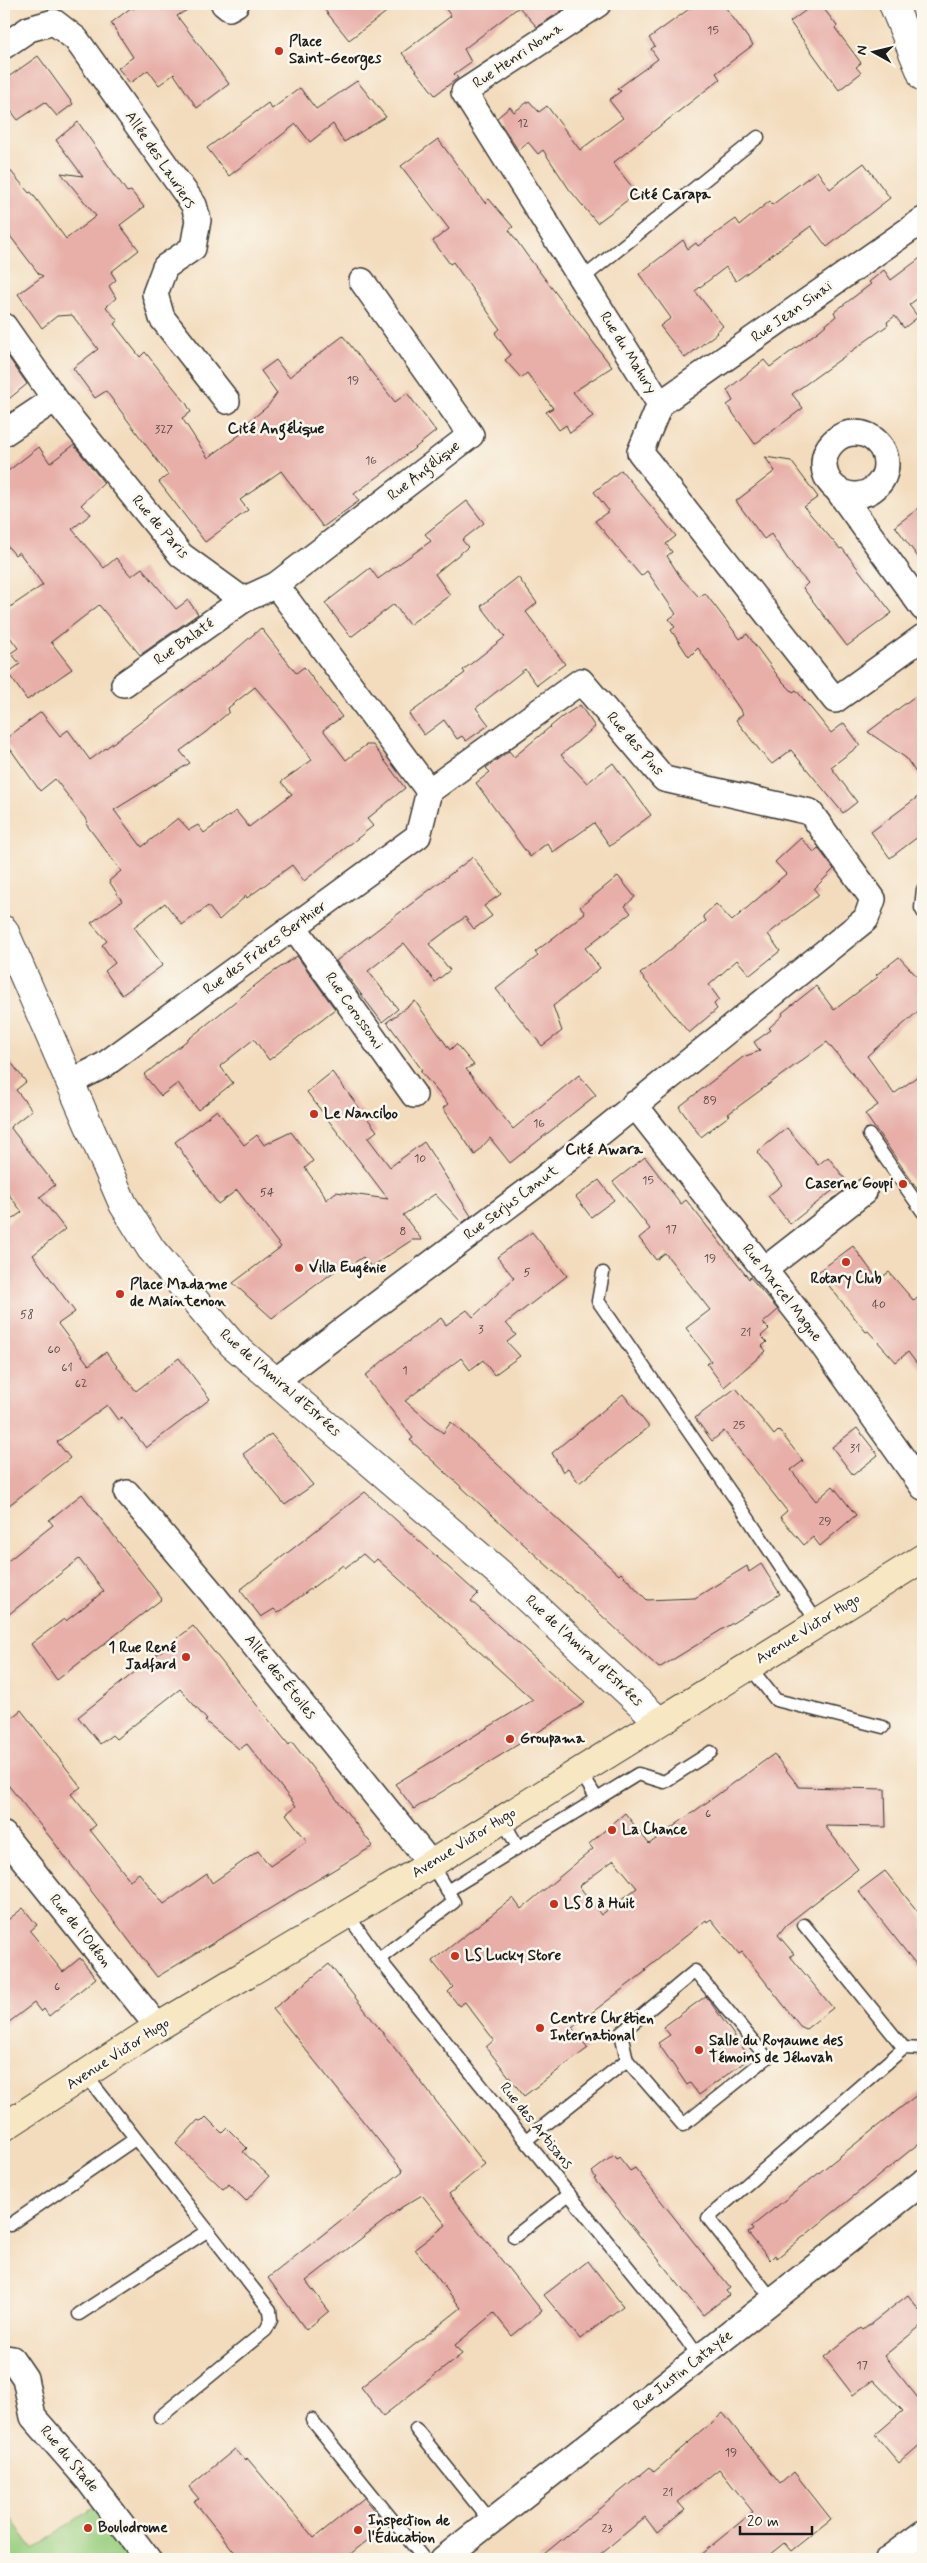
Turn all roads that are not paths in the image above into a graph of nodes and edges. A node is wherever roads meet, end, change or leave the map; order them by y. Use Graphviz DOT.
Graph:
graph roads {
  1 [pos="224,4"];
  2 [pos="236,4"];
  3 [pos="598,4"];
  4 [pos="893,4"];
  5 [pos="4,46"];
  6 [pos="923,77"];
  7 [pos="464,92"];
  8 [pos="758,137"];
  9 [pos="923,220"];
  10 [pos="582,279"];
  11 [pos="362,281"];
  12 [pos="4,326"];
  13 [pos="55,399"];
  14 [pos="227,401"];
  15 [pos="660,404"];
  16 [pos="4,433"];
  17 [pos="839,492"];
  18 [pos="276,585"];
  19 [pos="243,600"];
  20 [pos="923,608"];
  21 [pos="923,637"];
  22 [pos="124,684"];
  23 [pos="429,791"];
  24 [pos="923,889"];
  25 [pos="873,899"];
  26 [pos="923,912"];
  27 [pos="294,927"];
  28 [pos="4,930"];
  29 [pos="71,1082"];
  30 [pos="414,1095"];
  31 [pos="634,1104"];
  32 [pos="869,1135"];
  33 [pos="864,1192"];
  34 [pos="923,1212"];
  35 [pos="764,1270"];
  36 [pos="603,1273"];
  37 [pos="275,1381"];
  38 [pos="923,1487"];
  39 [pos="127,1493"];
  40 [pos="923,1558"];
  41 [pos="816,1622"];
  42 [pos="749,1666"];
  43 [pos="659,1721"];
  44 [pos="883,1727"];
  45 [pos="711,1752"];
  46 [pos="580,1771"];
  47 [pos="597,1799"];
  48 [pos="502,1820"];
  49 [pos="7,1846"];
  50 [pos="518,1847"];
  51 [pos="431,1864"];
  52 [pos="447,1891"];
  53 [pos="347,1914"];
  54 [pos="804,1924"];
  55 [pos="379,1959"];
  56 [pos="156,2028"];
  57 [pos="904,2048"];
  58 [pos="923,2049"];
  59 [pos="627,2060"];
  60 [pos="85,2074"];
  61 [pos="4,2127"];
  62 [pos="135,2139"];
  63 [pos="526,2140"];
  64 [pos="923,2182"];
  65 [pos="569,2194"];
  66 [pos="10,2225"];
  67 [pos="207,2231"];
  68 [pos="514,2237"];
  69 [pos="773,2300"];
  70 [pos="79,2314"];
  71 [pos="4,2358"];
  72 [pos="700,2359"];
  73 [pos="160,2417"];
  74 [pos="312,2420"];
  75 [pos="416,2429"];
  76 [pos="490,2521"];
  77 [pos="923,2533"];
  78 [pos="148,2559"];
  79 [pos="424,2559"];
  80 [pos="442,2559"];
  81 [pos="888,2559"];
  1 -- 2 [label="street"];
  3 -- 7 [label="street, Rue Henri Noma"];
  4 -- 6 [label="street"];
  5 -- 14 [label="street, Allée des Lauriers"];
  7 -- 10 [label="street, Rue du Mahury"];
  8 -- 10 [label="lane"];
  9 -- 15 [label="street, Rue Jean Sinaï"];
  10 -- 15 [label="street, Rue du Mahury"];
  11 -- 18 [label="street, Rue Angélique"];
  12 -- 13 [label="street, Rue de Paris"];
  13 -- 16 [label="street"];
  13 -- 19 [label="street, Rue de Paris"];
  15 -- 21 [label="street, Rue du Mahury"];
  17 -- 20 [label="street"];
  18 -- 19 [label="street"];
  18 -- 23 [label="street"];
  19 -- 22 [label="street, Rue Balaté"];
  23 -- 25 [label="street, Rue des Pins"];
  23 -- 27 [label="street, Rue des Frères Berthier"];
  24 -- 26 [label="lane"];
  25 -- 31 [label="street, Rue Serjus Canut"];
  27 -- 29 [label="street, Rue des Frères Berthier"];
  27 -- 30 [label="street, Rue Corossoni"];
  28 -- 29 [label="street, Rue de l'Amiral d'Estrées"];
  29 -- 37 [label="street, Rue de l'Amiral d'Estrées"];
  31 -- 35 [label="street, Rue Marcel Magne"];
  31 -- 37 [label="street, Rue Serjus Canut"];
  32 -- 34 [label="lane"];
  33 -- 35 [label="street"];
  35 -- 38 [label="street, Rue Marcel Magne"];
  36 -- 41 [label="lane"];
  37 -- 43 [label="street, Rue de l'Amiral d'Estrées"];
  39 -- 51 [label="street, Allée des Étoiles"];
  40 -- 41 [label="main road, Avenue Victor Hugo"];
  41 -- 42 [label="main road, Avenue Victor Hugo"];
  42 -- 43 [label="main road, Avenue Victor Hugo"];
  42 -- 44 [label="lane"];
  43 -- 46 [label="main road, Avenue Victor Hugo"];
  45 -- 47 [label="lane"];
  46 -- 47 [label="lane"];
  46 -- 48 [label="main road, Avenue Victor Hugo"];
  47 -- 50 [label="lane"];
  48 -- 50 [label="lane"];
  48 -- 51 [label="main road, Avenue Victor Hugo"];
  49 -- 56 [label="street, Rue de l'Odéon"];
  50 -- 52 [label="lane"];
  51 -- 52 [label="lane"];
  51 -- 53 [label="main road, Avenue Victor Hugo"];
  52 -- 55 [label="lane"];
  53 -- 55 [label="lane, Rue des Artisans"];
  53 -- 56 [label="main road, Avenue Victor Hugo"];
  54 -- 57 [label="lane"];
  55 -- 63 [label="lane, Rue des Artisans"];
  56 -- 60 [label="main road, Avenue Victor Hugo"];
  57 -- 58 [label="lane"];
  57 -- 69 [label="lane"];
  59 -- 59 [label="lane"];
  59 -- 63 [label="lane"];
  60 -- 61 [label="main road, Avenue Victor Hugo"];
  60 -- 62 [label="lane"];
  62 -- 66 [label="lane"];
  62 -- 67 [label="lane"];
  63 -- 65 [label="lane, Rue des Artisans"];
  64 -- 69 [label="street, Rue Justin Catayée"];
  65 -- 68 [label="lane"];
  65 -- 72 [label="lane, Rue des Artisans"];
  67 -- 70 [label="lane"];
  67 -- 73 [label="lane"];
  69 -- 72 [label="street, Rue Justin Catayée"];
  71 -- 78 [label="street, Rue du Stade"];
  72 -- 76 [label="street, Rue Justin Catayée"];
  74 -- 79 [label="lane"];
  75 -- 76 [label="lane"];
  76 -- 80 [label="street, Rue Justin Catayée"];
  77 -- 81 [label="street"];
}
